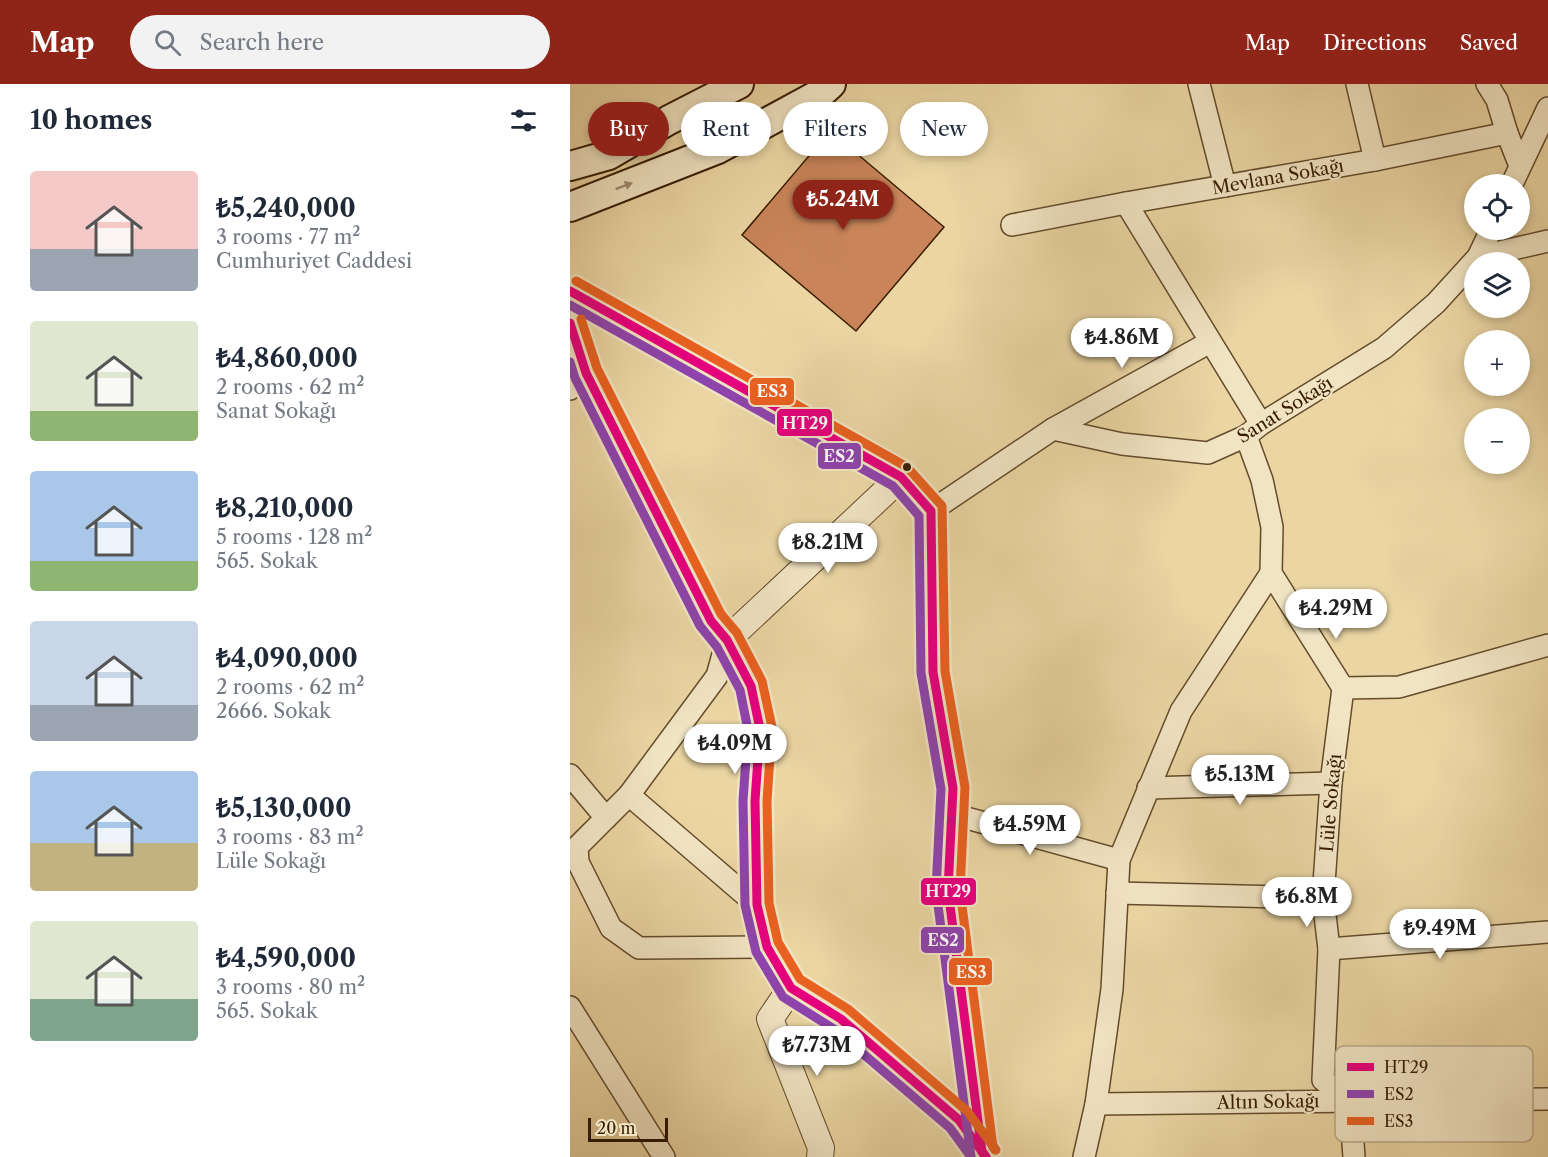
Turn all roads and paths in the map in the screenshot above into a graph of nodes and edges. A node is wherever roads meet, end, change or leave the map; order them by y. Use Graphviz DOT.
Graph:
graph roads {
  1 [pos="739,84"];
  2 [pos="831,84"];
  3 [pos="1199,84"];
  4 [pos="1357,84"];
  5 [pos="1487,84"];
  6 [pos="1548,108"];
  7 [pos="1507,133"];
  8 [pos="1376,160"];
  9 [pos="570,166"];
  10 [pos="1516,174"];
  11 [pos="1516,174"];
  12 [pos="1225,186"];
  13 [pos="1126,203"];
  14 [pos="570,207"];
  15 [pos="1012,225"];
  16 [pos="1548,241"];
  17 [pos="1501,252"];
  18 [pos="1464,273"];
  19 [pos="570,291"];
  20 [pos="570,323"];
  21 [pos="1210,342"];
  22 [pos="578,381"];
  23 [pos="1053,429"];
  24 [pos="1253,430"];
  25 [pos="901,477"];
  26 [pos="932,511"];
  27 [pos="1271,573"];
  28 [pos="727,640"];
  29 [pos="1548,645"];
  30 [pos="1343,688"];
  31 [pos="570,775"];
  32 [pos="1331,783"];
  33 [pos="1148,788"];
  34 [pos="628,795"];
  35 [pos="952,814"];
  36 [pos="606,818"];
  37 [pos="1119,860"];
  38 [pos="1117,892"];
  39 [pos="1323,898"];
  40 [pos="757,905"];
  41 [pos="1548,932"];
  42 [pos="767,947"];
  43 [pos="1329,949"];
  44 [pos="791,988"];
  45 [pos="570,1007"];
  46 [pos="1335,1089"];
  47 [pos="1533,1099"];
  48 [pos="1548,1099"];
  49 [pos="1335,1101"];
  50 [pos="1096,1104"];
  51 [pos="1353,1142"];
  52 [pos="984,1154"];
  53 [pos="664,1157"];
  54 [pos="820,1157"];
  55 [pos="1084,1157"];
  56 [pos="1354,1157"];
  1 -- 9 [label="main road"];
  14 -- 2 [label="main road, one-way"];
  3 -- 12 [label="street"];
  4 -- 8 [label="street"];
  5 -- 7 [label="street"];
  6 -- 11 [label="street"];
  7 -- 8 [label="street, Mevlana Sokağı"];
  7 -- 10 [label="street"];
  8 -- 12 [label="street, Mevlana Sokağı"];
  12 -- 13 [label="street, Mevlana Sokağı"];
  13 -- 15 [label="street, Mevlana Sokağı"];
  13 -- 21 [label="street"];
  16 -- 17 [label="street"];
  18 -- 24 [label="street, Sanat Sokağı"];
  19 -- 25 [label="street"];
  20 -- 22 [label="street"];
  21 -- 23 [label="street"];
  21 -- 24 [label="street"];
  22 -- 28 [label="street"];
  23 -- 24 [label="street, Sanat Sokağı"];
  23 -- 26 [label="street"];
  24 -- 27 [label="street"];
  25 -- 26 [label="street"];
  25 -- 28 [label="street"];
  26 -- 35 [label="street"];
  27 -- 30 [label="street"];
  27 -- 33 [label="street"];
  28 -- 34 [label="street"];
  28 -- 40 [label="street"];
  29 -- 30 [label="street"];
  30 -- 32 [label="street, Lüle Sokağı"];
  31 -- 36 [label="street"];
  32 -- 33 [label="street"];
  32 -- 39 [label="street, Lüle Sokağı"];
  33 -- 37 [label="street"];
  34 -- 36 [label="street"];
  34 -- 40 [label="street"];
  35 -- 37 [label="street"];
  35 -- 52 [label="street"];
  36 -- 42 [label="street"];
  37 -- 38 [label="street"];
  38 -- 39 [label="street"];
  38 -- 50 [label="street"];
  39 -- 43 [label="street, Lüle Sokağı"];
  40 -- 42 [label="street"];
  41 -- 43 [label="street"];
  42 -- 44 [label="street"];
  43 -- 46 [label="street, Lüle Sokağı"];
  44 -- 52 [label="street"];
  44 -- 54 [label="street"];
  45 -- 53 [label="street"];
  47 -- 48 [label="street, Altın Sokağı"];
  49 -- 50 [label="street, Altın Sokağı"];
  50 -- 55 [label="street"];
  51 -- 56 [label="street"];
}
